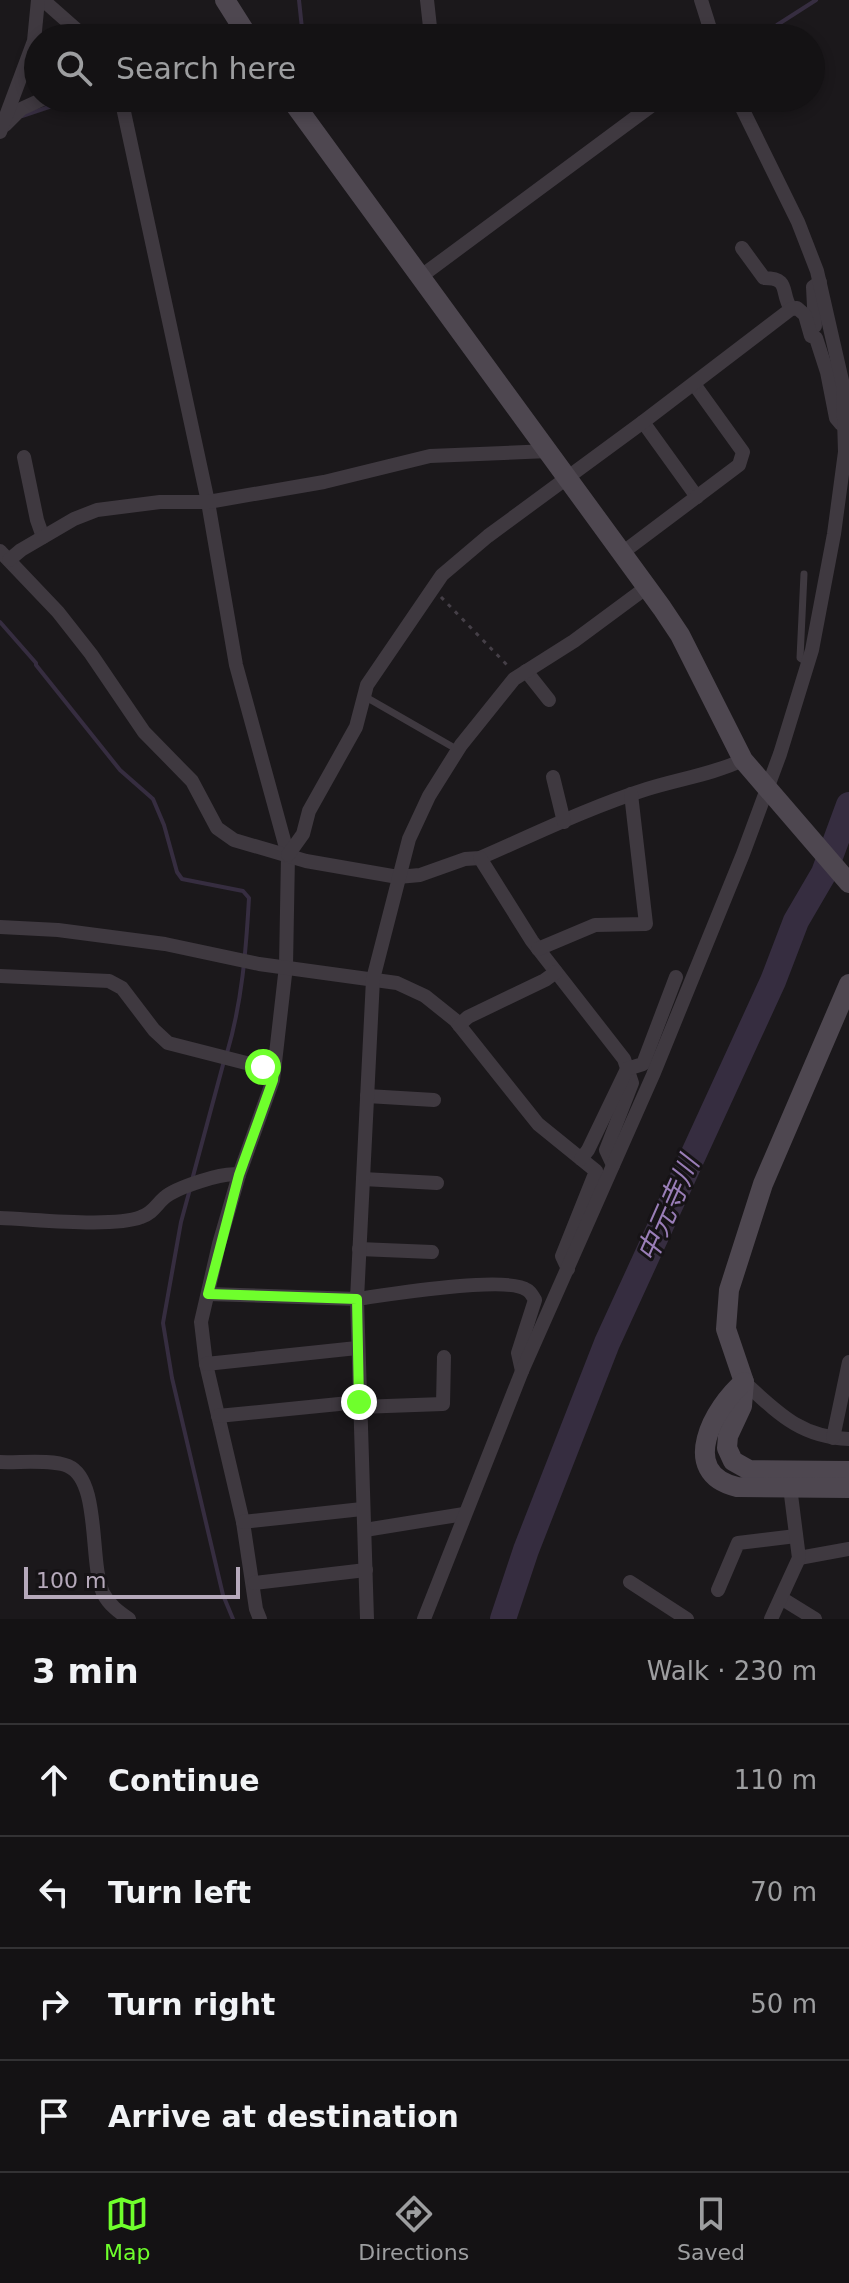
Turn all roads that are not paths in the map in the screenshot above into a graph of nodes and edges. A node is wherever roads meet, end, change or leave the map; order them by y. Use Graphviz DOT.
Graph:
graph roads {
  1 [pos="40,0"];
  2 [pos="225,0"];
  3 [pos="427,0"];
  4 [pos="701,0"];
  5 [pos="36,24"];
  6 [pos="69,24"];
  7 [pos="240,24"];
  8 [pos="430,24"];
  9 [pos="709,24"];
  10 [pos="24,68"];
  11 [pos="24,108"];
  12 [pos="124,112"];
  13 [pos="300,112"];
  14 [pos="643,112"];
  15 [pos="742,112"];
  16 [pos="1,130"];
  17 [pos="742,248"];
  18 [pos="420,277"];
  19 [pos="820,282"];
  20 [pos="791,309"];
  21 [pos="816,338"];
  22 [pos="694,384"];
  23 [pos="643,422"];
  24 [pos="845,429"];
  25 [pos="549,451"];
  26 [pos="24,457"];
  27 [pos="568,479"];
  28 [pos="697,497"];
  29 [pos="208,502"];
  30 [pos="43,537"];
  31 [pos="622,553"];
  32 [pos="5,556"];
  33 [pos="804,574"];
  34 [pos="647,587"];
  35 [pos="808,663"];
  36 [pos="522,673"];
  37 [pos="364,696"];
  38 [pos="549,700"];
  39 [pos="458,750"];
  40 [pos="743,760"];
  41 [pos="553,777"];
  42 [pos="771,792"];
  43 [pos="631,794"];
  44 [pos="564,822"];
  45 [pos="288,855"];
  46 [pos="480,858"];
  47 [pos="398,877"];
  48 [pos="849,883"];
  49 [pos="0,927"];
  50 [pos="538,949"];
  51 [pos="286,966"];
  52 [pos="556,972"];
  53 [pos="0,976"];
  54 [pos="676,977"];
  55 [pos="373,979"];
  56 [pos="849,984"];
  57 [pos="459,1025"];
  58 [pos="627,1069"];
  59 [pos="274,1070"];
  60 [pos="367,1096"];
  61 [pos="434,1100"];
  62 [pos="581,1159"];
  63 [pos="613,1165"];
  64 [pos="239,1175"];
  65 [pos="363,1179"];
  66 [pos="437,1183"];
  67 [pos="0,1218"];
  68 [pos="359,1249"];
  69 [pos="432,1252"];
  70 [pos="568,1269"];
  71 [pos="208,1294"];
  72 [pos="357,1299"];
  73 [pos="357,1348"];
  74 [pos="444,1357"];
  75 [pos="849,1362"];
  76 [pos="206,1364"];
  77 [pos="522,1371"];
  78 [pos="744,1382"];
  79 [pos="359,1405"];
  80 [pos="218,1416"];
  81 [pos="833,1438"];
  82 [pos="849,1439"];
  83 [pos="0,1462"];
  84 [pos="849,1471"];
  85 [pos="790,1480"];
  86 [pos="849,1488"];
  87 [pos="362,1509"];
  88 [pos="464,1514"];
  89 [pos="243,1522"];
  90 [pos="365,1530"];
  91 [pos="796,1536"];
  92 [pos="849,1549"];
  93 [pos="799,1558"];
  94 [pos="366,1570"];
  95 [pos="630,1582"];
  96 [pos="254,1583"];
  97 [pos="718,1590"];
  98 [pos="781,1598"];
  99 [pos="129,1619"];
  100 [pos="260,1619"];
  101 [pos="367,1619"];
  102 [pos="424,1619"];
  103 [pos="687,1619"];
  104 [pos="771,1619"];
  105 [pos="815,1619"];
  1 -- 5 [label="street"];
  1 -- 6 [label="street"];
  2 -- 7 [label="street"];
  3 -- 8 [label="street"];
  4 -- 9 [label="street"];
  10 -- 16 [label="street"];
  11 -- 16 [label="street"];
  12 -- 29 [label="street"];
  13 -- 18 [label="street"];
  14 -- 18 [label="street"];
  15 -- 19 [label="street"];
  17 -- 20 [label="street"];
  18 -- 25 [label="street"];
  19 -- 21 [label="street"];
  19 -- 24 [label="street"];
  20 -- 21 [label="street"];
  20 -- 22 [label="street"];
  21 -- 24 [label="street"];
  22 -- 23 [label="street"];
  22 -- 28 [label="street"];
  23 -- 27 [label="street"];
  23 -- 28 [label="street"];
  24 -- 35 [label="street"];
  25 -- 27 [label="street"];
  25 -- 29 [label="street"];
  26 -- 30 [label="street"];
  27 -- 31 [label="street"];
  27 -- 37 [label="street"];
  28 -- 31 [label="street"];
  29 -- 30 [label="street"];
  29 -- 45 [label="street"];
  30 -- 32 [label="street"];
  31 -- 34 [label="street"];
  32 -- 45 [label="street"];
  33 -- 35 [label="lane"];
  34 -- 36 [label="street"];
  34 -- 40 [label="street"];
  35 -- 42 [label="street"];
  36 -- 38 [label="street"];
  36 -- 39 [label="street"];
  37 -- 39 [label="lane"];
  37 -- 45 [label="street"];
  39 -- 47 [label="street"];
  40 -- 42 [label="street"];
  40 -- 43 [label="street"];
  41 -- 44 [label="street"];
  42 -- 48 [label="street"];
  42 -- 63 [label="street"];
  43 -- 44 [label="street"];
  43 -- 50 [label="street"];
  44 -- 46 [label="street"];
  45 -- 47 [label="street"];
  45 -- 51 [label="street"];
  46 -- 47 [label="street"];
  46 -- 50 [label="street"];
  47 -- 55 [label="street"];
  49 -- 51 [label="street"];
  50 -- 52 [label="street"];
  51 -- 55 [label="street"];
  51 -- 59 [label="street"];
  52 -- 57 [label="street"];
  52 -- 58 [label="street"];
  53 -- 59 [label="street"];
  54 -- 58 [label="street"];
  55 -- 57 [label="street"];
  55 -- 60 [label="street"];
  56 -- 78 [label="street"];
  57 -- 62 [label="street"];
  58 -- 62 [label="street"];
  58 -- 63 [label="street"];
  59 -- 64 [label="street"];
  60 -- 61 [label="street"];
  60 -- 65 [label="street"];
  62 -- 70 [label="street"];
  63 -- 70 [label="street"];
  64 -- 67 [label="street"];
  64 -- 71 [label="street"];
  65 -- 66 [label="street"];
  65 -- 68 [label="street"];
  68 -- 69 [label="street"];
  68 -- 72 [label="street"];
  70 -- 77 [label="street"];
  71 -- 72 [label="street"];
  71 -- 76 [label="street"];
  72 -- 73 [label="street"];
  72 -- 77 [label="street"];
  73 -- 76 [label="street"];
  73 -- 79 [label="street"];
  74 -- 79 [label="street"];
  75 -- 81 [label="street"];
  76 -- 80 [label="street"];
  77 -- 88 [label="street"];
  78 -- 81 [label="street"];
  78 -- 85 [label="street"];
  79 -- 80 [label="street"];
  79 -- 87 [label="street"];
  80 -- 89 [label="street"];
  81 -- 82 [label="street"];
  83 -- 99 [label="street"];
  84 -- 85 [label="street"];
  85 -- 86 [label="street"];
  85 -- 91 [label="street"];
  87 -- 89 [label="street"];
  87 -- 90 [label="street"];
  88 -- 90 [label="street"];
  88 -- 102 [label="street"];
  89 -- 96 [label="street"];
  90 -- 94 [label="street"];
  91 -- 93 [label="street"];
  91 -- 97 [label="street"];
  92 -- 93 [label="street"];
  93 -- 98 [label="street"];
  94 -- 96 [label="street"];
  94 -- 101 [label="street"];
  95 -- 103 [label="street"];
  96 -- 100 [label="street"];
  98 -- 104 [label="street"];
  98 -- 105 [label="street"];
}
